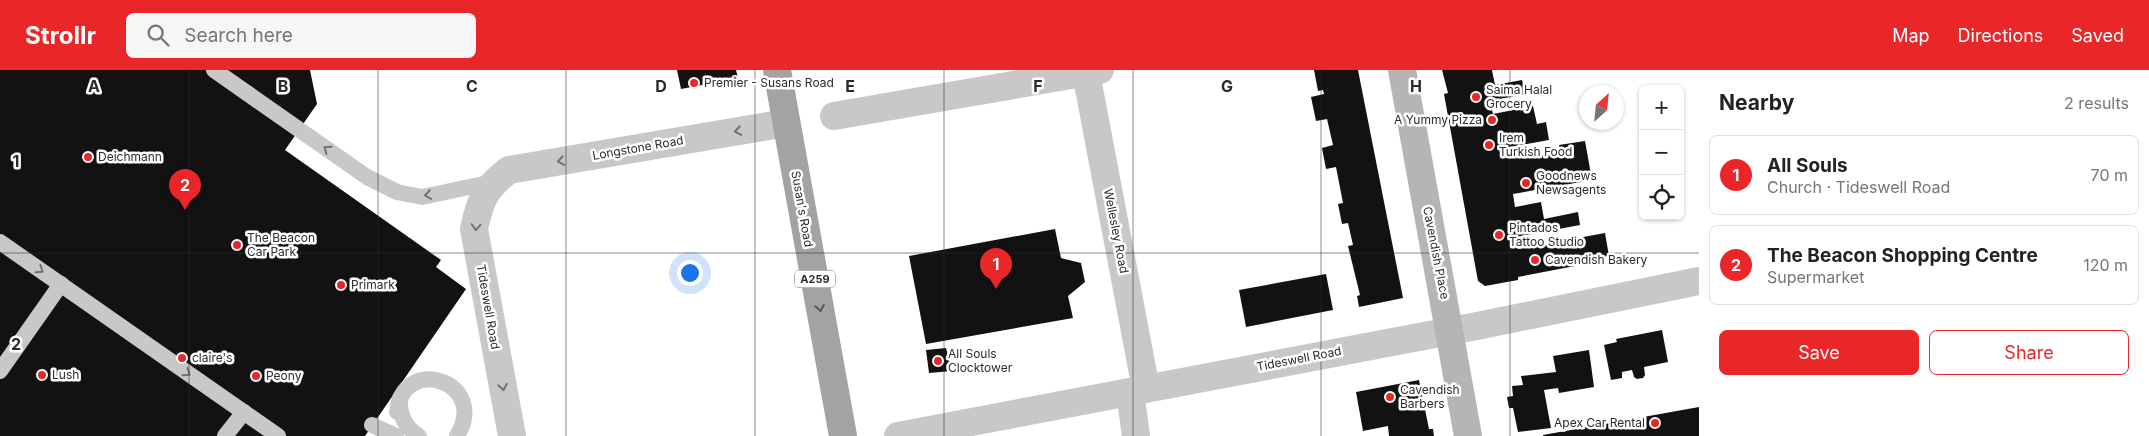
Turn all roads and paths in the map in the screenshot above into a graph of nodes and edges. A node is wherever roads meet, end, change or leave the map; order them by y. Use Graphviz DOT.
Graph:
graph roads {
  1 [pos="214,70"];
  2 [pos="777,70"];
  3 [pos="1402,70"];
  4 [pos="1093,71"];
  5 [pos="834,116"];
  6 [pos="786,122"];
  7 [pos="493,182"];
  8 [pos="0,242"];
  9 [pos="1699,281"];
  10 [pos="61,284"];
  11 [pos="1450,331"];
  12 [pos="0,371"];
  13 [pos="1138,390"];
  14 [pos="244,412"];
  15 [pos="372,425"];
  16 [pos="225,436"];
  17 [pos="278,436"];
  18 [pos="396,436"];
  19 [pos="410,436"];
  20 [pos="419,436"];
  21 [pos="456,436"];
  22 [pos="512,436"];
  23 [pos="843,436"];
  24 [pos="898,436"];
  25 [pos="1136,436"];
  26 [pos="1468,436"];
  7 -- 1 [label="lane, one-way"];
  2 -- 6 [label="main road, Susan's Road / A259"];
  3 -- 11 [label="street, Cavendish Place"];
  4 -- 5 [label="street"];
  4 -- 13 [label="street, Wellesley Road"];
  6 -- 7 [label="street, Longstone Road, one-way"];
  6 -- 23 [label="main road, Susan's Road / A259, one-way"];
  7 -- 22 [label="street, Tideswell Road, one-way"];
  8 -- 10 [label="lane, one-way"];
  9 -- 11 [label="street, Tideswell Road"];
  10 -- 12 [label="lane"];
  10 -- 14 [label="lane, one-way"];
  11 -- 13 [label="street, Tideswell Road"];
  11 -- 26 [label="street, Cavendish Place"];
  13 -- 24 [label="street, Tideswell Road"];
  13 -- 25 [label="street, Wellesley Road"];
  14 -- 16 [label="lane"];
  14 -- 17 [label="lane"];
  15 -- 18 [label="lane"];
  19 -- 21 [label="lane, bridge"];
  20 -- 21 [label="lane, bridge"];
}
